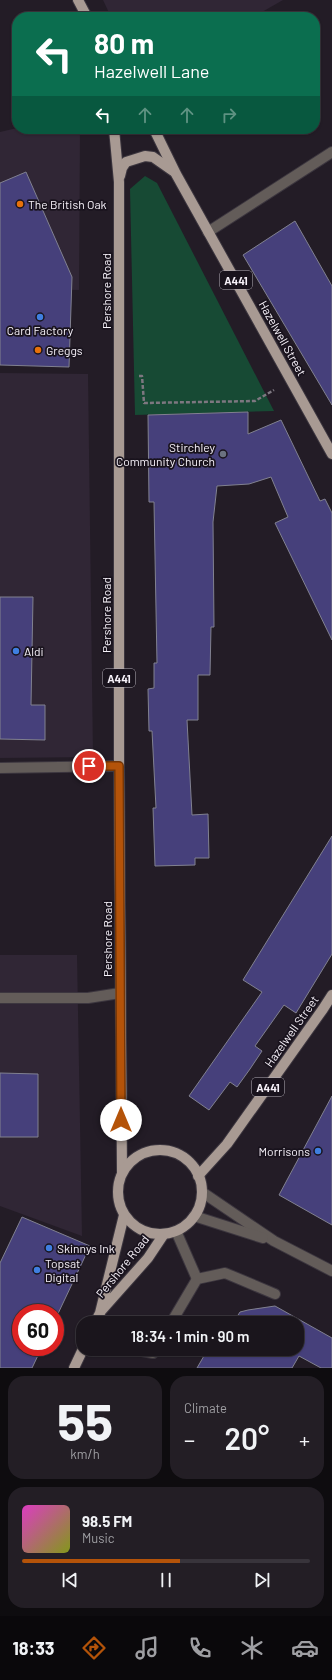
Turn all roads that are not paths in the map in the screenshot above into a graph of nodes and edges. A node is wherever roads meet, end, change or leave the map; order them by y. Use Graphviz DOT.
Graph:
graph roads {
  1 [pos="78,0"];
  2 [pos="85,12"];
  3 [pos="114,134"];
  4 [pos="156,134"];
  5 [pos="332,152"];
  6 [pos="176,174"];
  7 [pos="119,182"];
  8 [pos="208,232"];
  9 [pos="332,454"];
  10 [pos="119,766"];
  11 [pos="0,768"];
  12 [pos="120,993"];
  13 [pos="332,995"];
  14 [pos="0,998"];
  15 [pos="122,1173"];
  16 [pos="198,1176"];
  17 [pos="202,1192"];
  18 [pos="124,1215"];
  19 [pos="194,1216"];
  20 [pos="176,1231"];
  21 [pos="164,1234"];
  22 [pos="274,1242"];
  23 [pos="332,1271"];
  24 [pos="197,1280"];
  25 [pos="275,1294"];
  26 [pos="100,1313"];
  27 [pos="98,1316"];
  28 [pos="176,1316"];
  29 [pos="80,1356"];
  30 [pos="74,1368"];
  1 -- 2 [label="main road"];
  3 -- 7 [label="main road, Pershore Road / A441"];
  4 -- 6 [label="main road, Hazelwell Street / A441"];
  5 -- 8 [label="street"];
  6 -- 7 [label="main road, A441"];
  6 -- 8 [label="main road, Hazelwell Street / A441"];
  7 -- 10 [label="main road, Pershore Road / A441"];
  8 -- 9 [label="main road, Hazelwell Street / A441"];
  10 -- 11 [label="street"];
  10 -- 12 [label="main road, Pershore Road / A441"];
  12 -- 14 [label="street"];
  12 -- 15 [label="main road, Pershore Road / A441"];
  13 -- 16 [label="main road, Hazelwell Street / A441"];
  15 -- 16 [label="main road"];
  15 -- 18 [label="main road"];
  16 -- 17 [label="main road"];
  17 -- 19 [label="main road"];
  17 -- 22 [label="street"];
  18 -- 21 [label="main road"];
  18 -- 26 [label="main road, Pershore Road"];
  19 -- 20 [label="main road"];
  19 -- 22 [label="street"];
  20 -- 21 [label="main road"];
  20 -- 24 [label="street"];
  21 -- 26 [label="main road, Pershore Road"];
  22 -- 23 [label="street"];
  24 -- 25 [label="street"];
  24 -- 28 [label="street"];
  26 -- 27 [label="main road, Pershore Road"];
  29 -- 30 [label="main road"];
}
